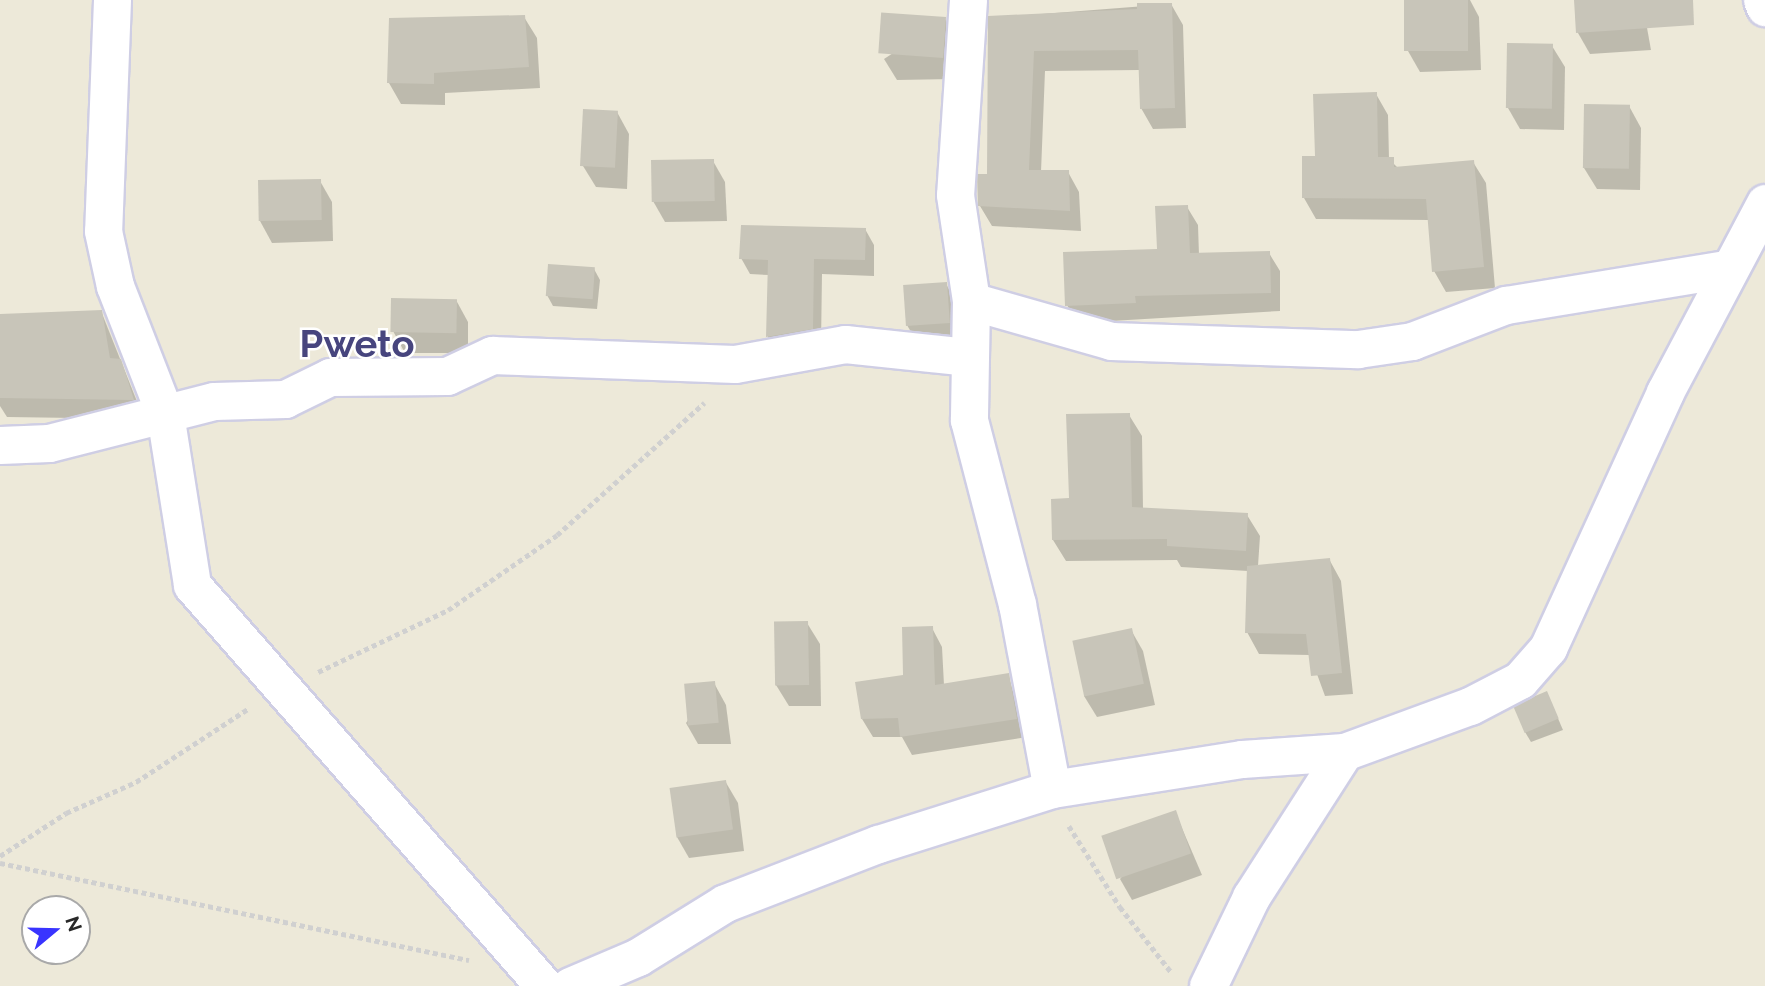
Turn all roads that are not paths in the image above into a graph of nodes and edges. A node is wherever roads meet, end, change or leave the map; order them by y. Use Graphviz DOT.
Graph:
graph roads {
  1 [pos="112,0"];
  2 [pos="968,0"];
  3 [pos="1762,0"];
  4 [pos="1765,7"];
  5 [pos="1765,203"];
  6 [pos="1727,269"];
  7 [pos="971,301"];
  8 [pos="970,357"];
  9 [pos="164,414"];
  10 [pos="0,445"];
  11 [pos="1344,752"];
  12 [pos="1052,789"];
  13 [pos="533,973"];
  14 [pos="1193,982"];
  15 [pos="570,986"];
  1 -- 9 [label="street"];
  2 -- 7 [label="street"];
  3 -- 4 [label="street"];
  5 -- 6 [label="street"];
  6 -- 7 [label="street"];
  6 -- 11 [label="street"];
  7 -- 8 [label="street"];
  8 -- 9 [label="street"];
  8 -- 12 [label="street"];
  9 -- 10 [label="street"];
  9 -- 13 [label="street"];
  11 -- 12 [label="street"];
  11 -- 14 [label="street"];
  12 -- 15 [label="street"];
}
